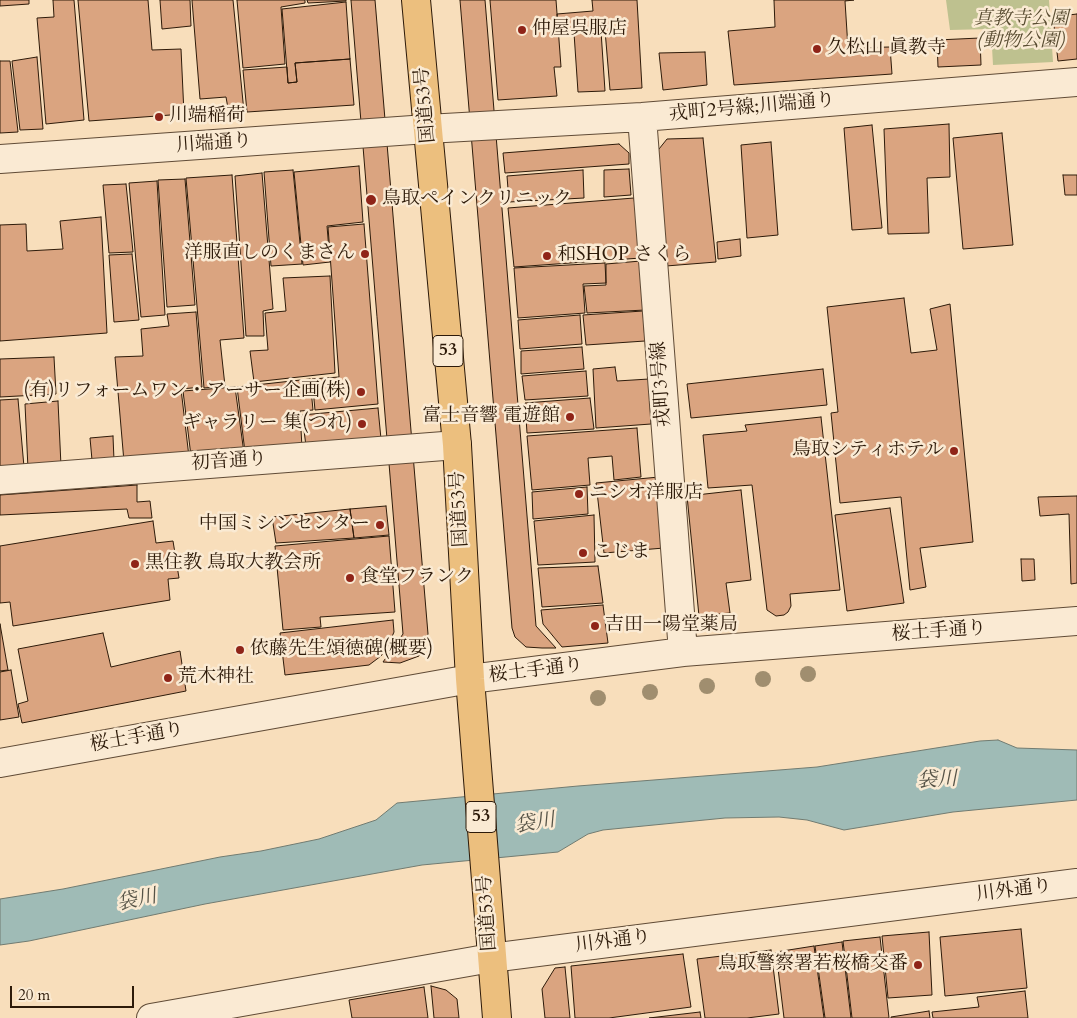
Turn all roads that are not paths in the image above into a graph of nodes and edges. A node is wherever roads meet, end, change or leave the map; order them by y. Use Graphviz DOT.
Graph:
graph roads {
  1 [pos="416,0"];
  2 [pos="1077,82"];
  3 [pos="642,117"];
  4 [pos="428,129"];
  5 [pos="0,159"];
  6 [pos="457,445"];
  7 [pos="0,480"];
  8 [pos="1077,621"];
  9 [pos="683,652"];
  10 [pos="471,691"];
  11 [pos="0,763"];
  12 [pos="1077,883"];
  13 [pos="491,945"];
  14 [pos="151,1018"];
  15 [pos="497,1018"];
  1 -- 4 [label="highway, 国道53号 / 53"];
  2 -- 3 [label="street, 戎町2号線;川端通り"];
  3 -- 4 [label="street, 戎町2号線;川端通り"];
  3 -- 9 [label="street, 戎町3号線"];
  4 -- 5 [label="street, 川端通り"];
  4 -- 6 [label="highway, 国道53号 / 53"];
  6 -- 7 [label="street, 初音通り"];
  6 -- 10 [label="highway, 国道53号 / 53"];
  8 -- 9 [label="street, 桜土手通り"];
  9 -- 10 [label="street, 桜土手通り"];
  10 -- 11 [label="street, 桜土手通り"];
  10 -- 13 [label="highway, 国道53号 / 53"];
  12 -- 13 [label="street, 川外通り"];
  13 -- 14 [label="street, 川外通り"];
  13 -- 15 [label="highway, 国道53号 / 53"];
}
